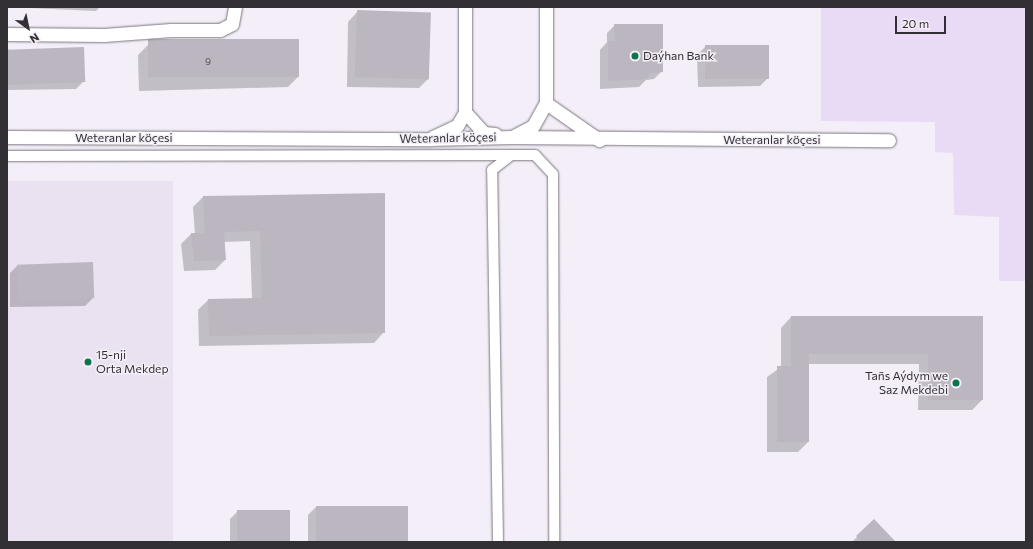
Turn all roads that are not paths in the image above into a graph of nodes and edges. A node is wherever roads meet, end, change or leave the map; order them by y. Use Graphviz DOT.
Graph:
graph roads {
  1 [pos="235,7"];
  2 [pos="465,7"];
  3 [pos="546,7"];
  4 [pos="7,34"];
  5 [pos="546,103"];
  6 [pos="465,112"];
  7 [pos="7,137"];
  8 [pos="512,137"];
  9 [pos="430,139"];
  10 [pos="599,140"];
  11 [pos="889,140"];
  12 [pos="511,155"];
  13 [pos="7,156"];
  14 [pos="498,542"];
  15 [pos="554,542"];
  1 -- 4 [label="street"];
  2 -- 6 [label="street"];
  3 -- 5 [label="street"];
  5 -- 8 [label="street"];
  5 -- 10 [label="street"];
  6 -- 8 [label="street"];
  6 -- 9 [label="street"];
  7 -- 9 [label="street, Weteranlar köçesi"];
  8 -- 9 [label="street, Weteranlar köçesi"];
  8 -- 10 [label="street, Weteranlar köçesi"];
  10 -- 11 [label="street, Weteranlar köçesi"];
  12 -- 13 [label="street"];
  12 -- 14 [label="street"];
  12 -- 15 [label="street"];
}
